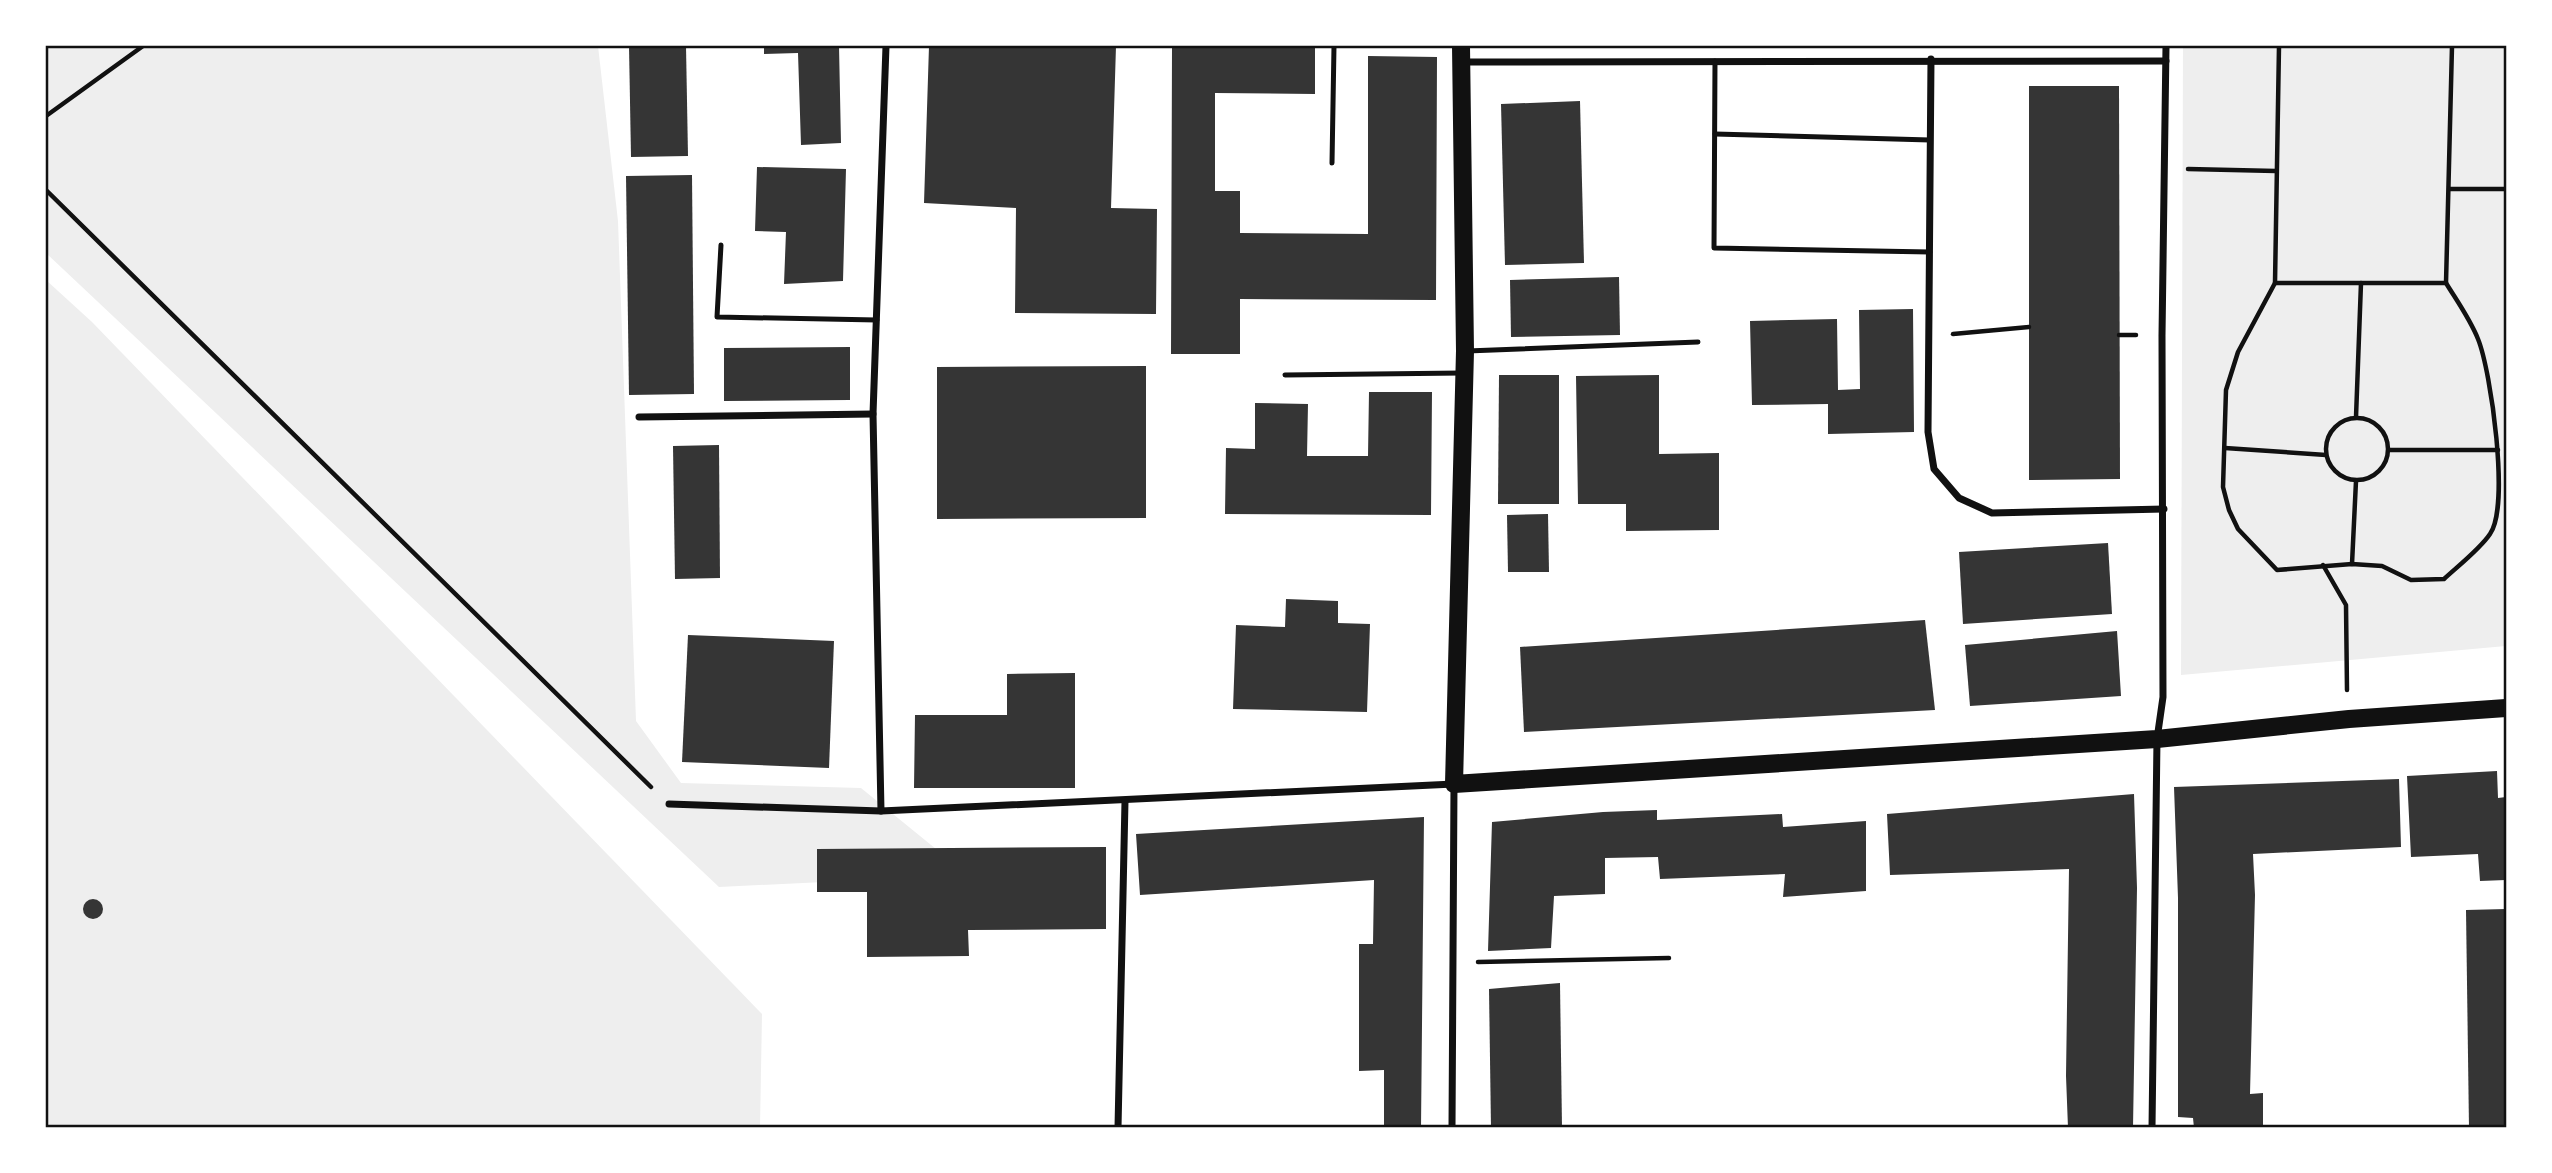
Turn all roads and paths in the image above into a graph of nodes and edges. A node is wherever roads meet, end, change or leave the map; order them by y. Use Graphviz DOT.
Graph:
graph roads {
  1 [pos="143,46"];
  2 [pos="886,46"];
  3 [pos="1334,46"];
  4 [pos="2166,46"];
  5 [pos="2279,46"];
  6 [pos="2452,46"];
  7 [pos="1461,54"];
  8 [pos="1931,60"];
  9 [pos="1715,61"];
  10 [pos="2166,61"];
  11 [pos="46,116"];
  12 [pos="1715,134"];
  13 [pos="1930,139"];
  14 [pos="1332,163"];
  15 [pos="2163,169"];
  16 [pos="2276,171"];
  17 [pos="2450,189"];
  18 [pos="2507,189"];
  19 [pos="46,190"];
  20 [pos="721,245"];
  21 [pos="1930,252"];
  22 [pos="2275,283"];
  23 [pos="2361,283"];
  24 [pos="2446,283"];
  25 [pos="877,320"];
  26 [pos="2029,327"];
  27 [pos="1930,336"];
  28 [pos="1698,342"];
  29 [pos="1465,351"];
  30 [pos="1465,373"];
  31 [pos="1285,375"];
  32 [pos="873,414"];
  33 [pos="639,417"];
  34 [pos="2356,417"];
  35 [pos="2225,448"];
  36 [pos="2389,450"];
  37 [pos="2498,450"];
  38 [pos="2326,455"];
  39 [pos="2356,481"];
  40 [pos="2164,509"];
  41 [pos="2352,564"];
  42 [pos="2323,565"];
  43 [pos="2507,708"];
  44 [pos="2349,719"];
  45 [pos="2157,739"];
  46 [pos="1454,784"];
  47 [pos="1125,801"];
  48 [pos="669,804"];
  49 [pos="881,811"];
  50 [pos="1669,958"];
  51 [pos="1453,962"];
  52 [pos="1118,1128"];
  53 [pos="1452,1128"];
  54 [pos="2152,1128"];
  1 -- 11 [label="path"];
  2 -- 25 [label="street"];
  3 -- 14 [label="lane"];
  4 -- 10 [label="street"];
  5 -- 16 [label="path"];
  6 -- 17 [label="path"];
  7 -- 9 [label="street"];
  7 -- 29 [label="main road"];
  8 -- 9 [label="street"];
  8 -- 10 [label="street"];
  8 -- 13 [label="street"];
  9 -- 12 [label="lane"];
  10 -- 15 [label="street"];
  12 -- 13 [label="lane"];
  12 -- 21 [label="lane"];
  13 -- 21 [label="street"];
  15 -- 16 [label="path"];
  15 -- 40 [label="street"];
  16 -- 22 [label="path"];
  17 -- 18 [label="path"];
  17 -- 24 [label="path"];
  19 -- 48 [label="path"];
  20 -- 25 [label="lane"];
  21 -- 27 [label="street"];
  22 -- 23 [label="path"];
  22 -- 35 [label="path"];
  23 -- 24 [label="path"];
  23 -- 34 [label="path"];
  24 -- 37 [label="path"];
  25 -- 32 [label="street"];
  26 -- 27 [label="path"];
  27 -- 40 [label="street"];
  28 -- 29 [label="lane"];
  29 -- 30 [label="main road"];
  30 -- 31 [label="lane"];
  30 -- 46 [label="main road"];
  32 -- 33 [label="street"];
  32 -- 49 [label="street"];
  34 -- 36 [label="path"];
  34 -- 38 [label="path"];
  35 -- 38 [label="path"];
  35 -- 42 [label="path"];
  36 -- 37 [label="path"];
  36 -- 39 [label="path"];
  37 -- 41 [label="path"];
  38 -- 39 [label="path"];
  39 -- 41 [label="path"];
  40 -- 45 [label="street"];
  41 -- 42 [label="path"];
  42 -- 44 [label="path"];
  43 -- 44 [label="main road"];
  44 -- 45 [label="main road"];
  45 -- 46 [label="main road"];
  45 -- 54 [label="street"];
  46 -- 47 [label="street"];
  46 -- 51 [label="street"];
  47 -- 49 [label="street"];
  47 -- 52 [label="street"];
  48 -- 49 [label="street"];
  50 -- 51 [label="path"];
  51 -- 53 [label="street"];
}
